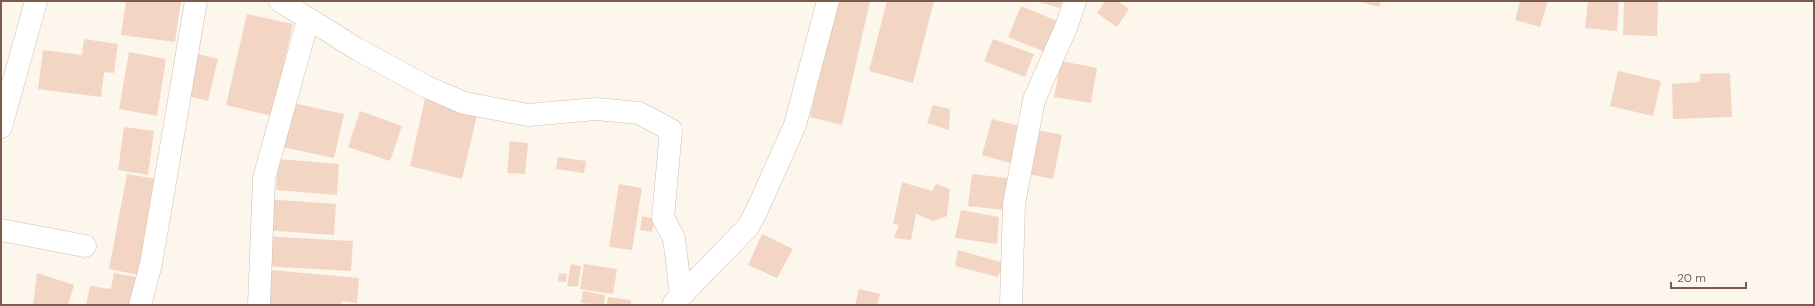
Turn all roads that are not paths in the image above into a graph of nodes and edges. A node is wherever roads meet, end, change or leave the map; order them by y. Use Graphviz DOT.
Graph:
graph roads {
  1 [pos="36,1"];
  2 [pos="196,1"];
  3 [pos="280,1"];
  4 [pos="828,1"];
  5 [pos="1075,1"];
  6 [pos="308,20"];
  7 [pos="1,127"];
  8 [pos="1,230"];
  9 [pos="85,246"];
  10 [pos="676,300"];
  11 [pos="140,305"];
  12 [pos="259,305"];
  13 [pos="1011,305"];
  1 -- 7 [label="street"];
  2 -- 11 [label="street"];
  3 -- 6 [label="street"];
  4 -- 10 [label="street"];
  5 -- 13 [label="street"];
  6 -- 10 [label="street"];
  6 -- 12 [label="street"];
  8 -- 9 [label="street"];
}
